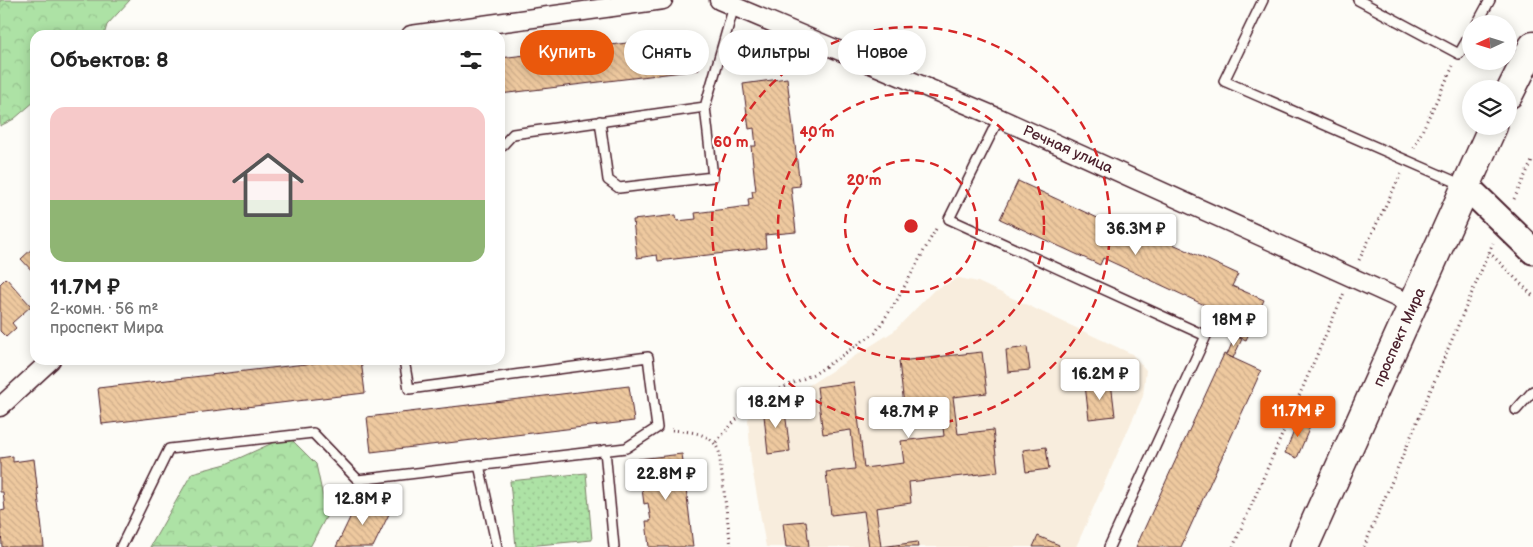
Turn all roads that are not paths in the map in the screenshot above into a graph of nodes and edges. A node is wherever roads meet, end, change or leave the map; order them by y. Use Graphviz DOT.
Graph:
graph roads {
  1 [pos="663,0"];
  2 [pos="1263,0"];
  3 [pos="1358,0"];
  4 [pos="1490,0"];
  5 [pos="727,3"];
  6 [pos="1482,15"];
  7 [pos="447,30"];
  8 [pos="1533,46"];
  9 [pos="1462,49"];
  10 [pos="1516,80"];
  11 [pos="705,107"];
  12 [pos="999,118"];
  13 [pos="600,121"];
  14 [pos="1490,135"];
  15 [pos="505,143"];
  16 [pos="1466,186"];
  17 [pos="1533,252"];
  18 [pos="1413,305"];
  19 [pos="46,365"];
  20 [pos="405,365"];
  21 [pos="1533,391"];
  22 [pos="0,407"];
  23 [pos="1516,410"];
  24 [pos="604,450"];
  25 [pos="480,465"];
  26 [pos="120,547"];
  27 [pos="497,547"];
  28 [pos="614,547"];
  29 [pos="1109,547"];
  30 [pos="1304,547"];
  1 -- 7 [label="street"];
  2 -- 16 [label="lane"];
  3 -- 9 [label="lane"];
  4 -- 6 [label="lane"];
  5 -- 11 [label="lane"];
  5 -- 12 [label="street, Речная улица"];
  8 -- 10 [label="main road"];
  11 -- 13 [label="lane"];
  11 -- 13 [label="lane"];
  12 -- 18 [label="street, Речная улица"];
  12 -- 29 [label="lane"];
  13 -- 15 [label="lane"];
  14 -- 16 [label="main road, проспект Мира"];
  16 -- 17 [label="main road"];
  16 -- 18 [label="main road, проспект Мира"];
  18 -- 30 [label="main road, проспект Мира"];
  19 -- 22 [label="street"];
  20 -- 24 [label="lane"];
  21 -- 23 [label="lane"];
  24 -- 25 [label="lane"];
  24 -- 28 [label="lane"];
  25 -- 26 [label="lane"];
  25 -- 27 [label="lane"];
}
